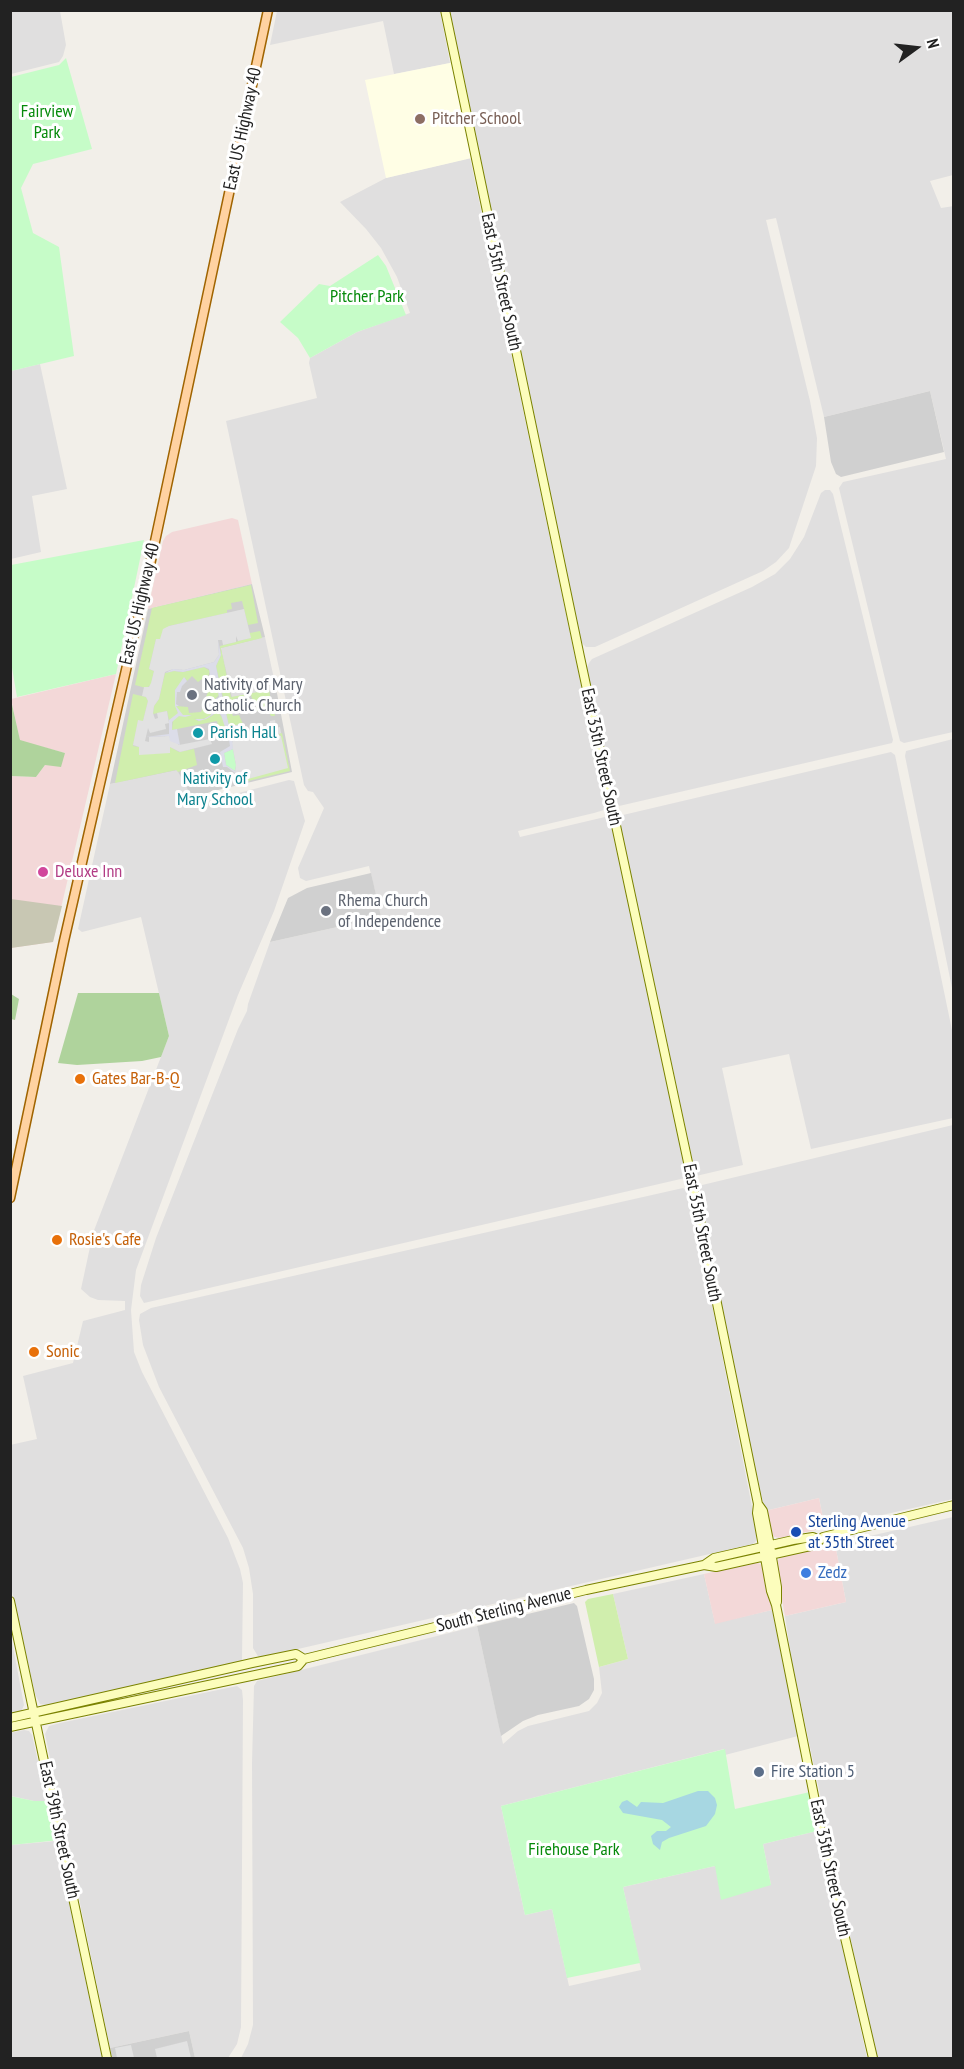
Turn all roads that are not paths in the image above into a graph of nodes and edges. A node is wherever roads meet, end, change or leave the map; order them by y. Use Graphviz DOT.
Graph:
graph roads {
  1 [pos="268,10"];
  2 [pos="444,10"];
  3 [pos="10,1198"];
  4 [pos="954,1505"];
  5 [pos="819,1540"];
  6 [pos="767,1546"];
  7 [pos="769,1556"];
  8 [pos="704,1565"];
  9 [pos="10,1601"];
  10 [pos="304,1659"];
  11 [pos="35,1712"];
  12 [pos="10,1718"];
  13 [pos="37,1721"];
  14 [pos="10,1727"];
  15 [pos="107,2058"];
  16 [pos="873,2058"];
  1 -- 3 [label="main road, East US Highway 40"];
  2 -- 6 [label="main road, East 35th Street South"];
  4 -- 5 [label="main road, South Sterling Avenue"];
  5 -- 6 [label="main road, South Sterling Avenue"];
  5 -- 7 [label="main road, South Sterling Avenue"];
  6 -- 7 [label="main road, East 35th Street South"];
  6 -- 8 [label="main road, South Sterling Avenue"];
  7 -- 8 [label="main road, South Sterling Avenue"];
  7 -- 16 [label="main road, East 35th Street South"];
  8 -- 10 [label="main road, South Sterling Avenue"];
  9 -- 11 [label="main road, East 39th Street South"];
  10 -- 11 [label="main road, South Sterling Avenue"];
  10 -- 13 [label="main road, South Sterling Avenue"];
  11 -- 12 [label="main road, South Sterling Avenue"];
  11 -- 13 [label="main road, East 39th Street South"];
  13 -- 14 [label="main road, South Sterling Avenue"];
  13 -- 15 [label="main road, East 39th Street South"];
}
